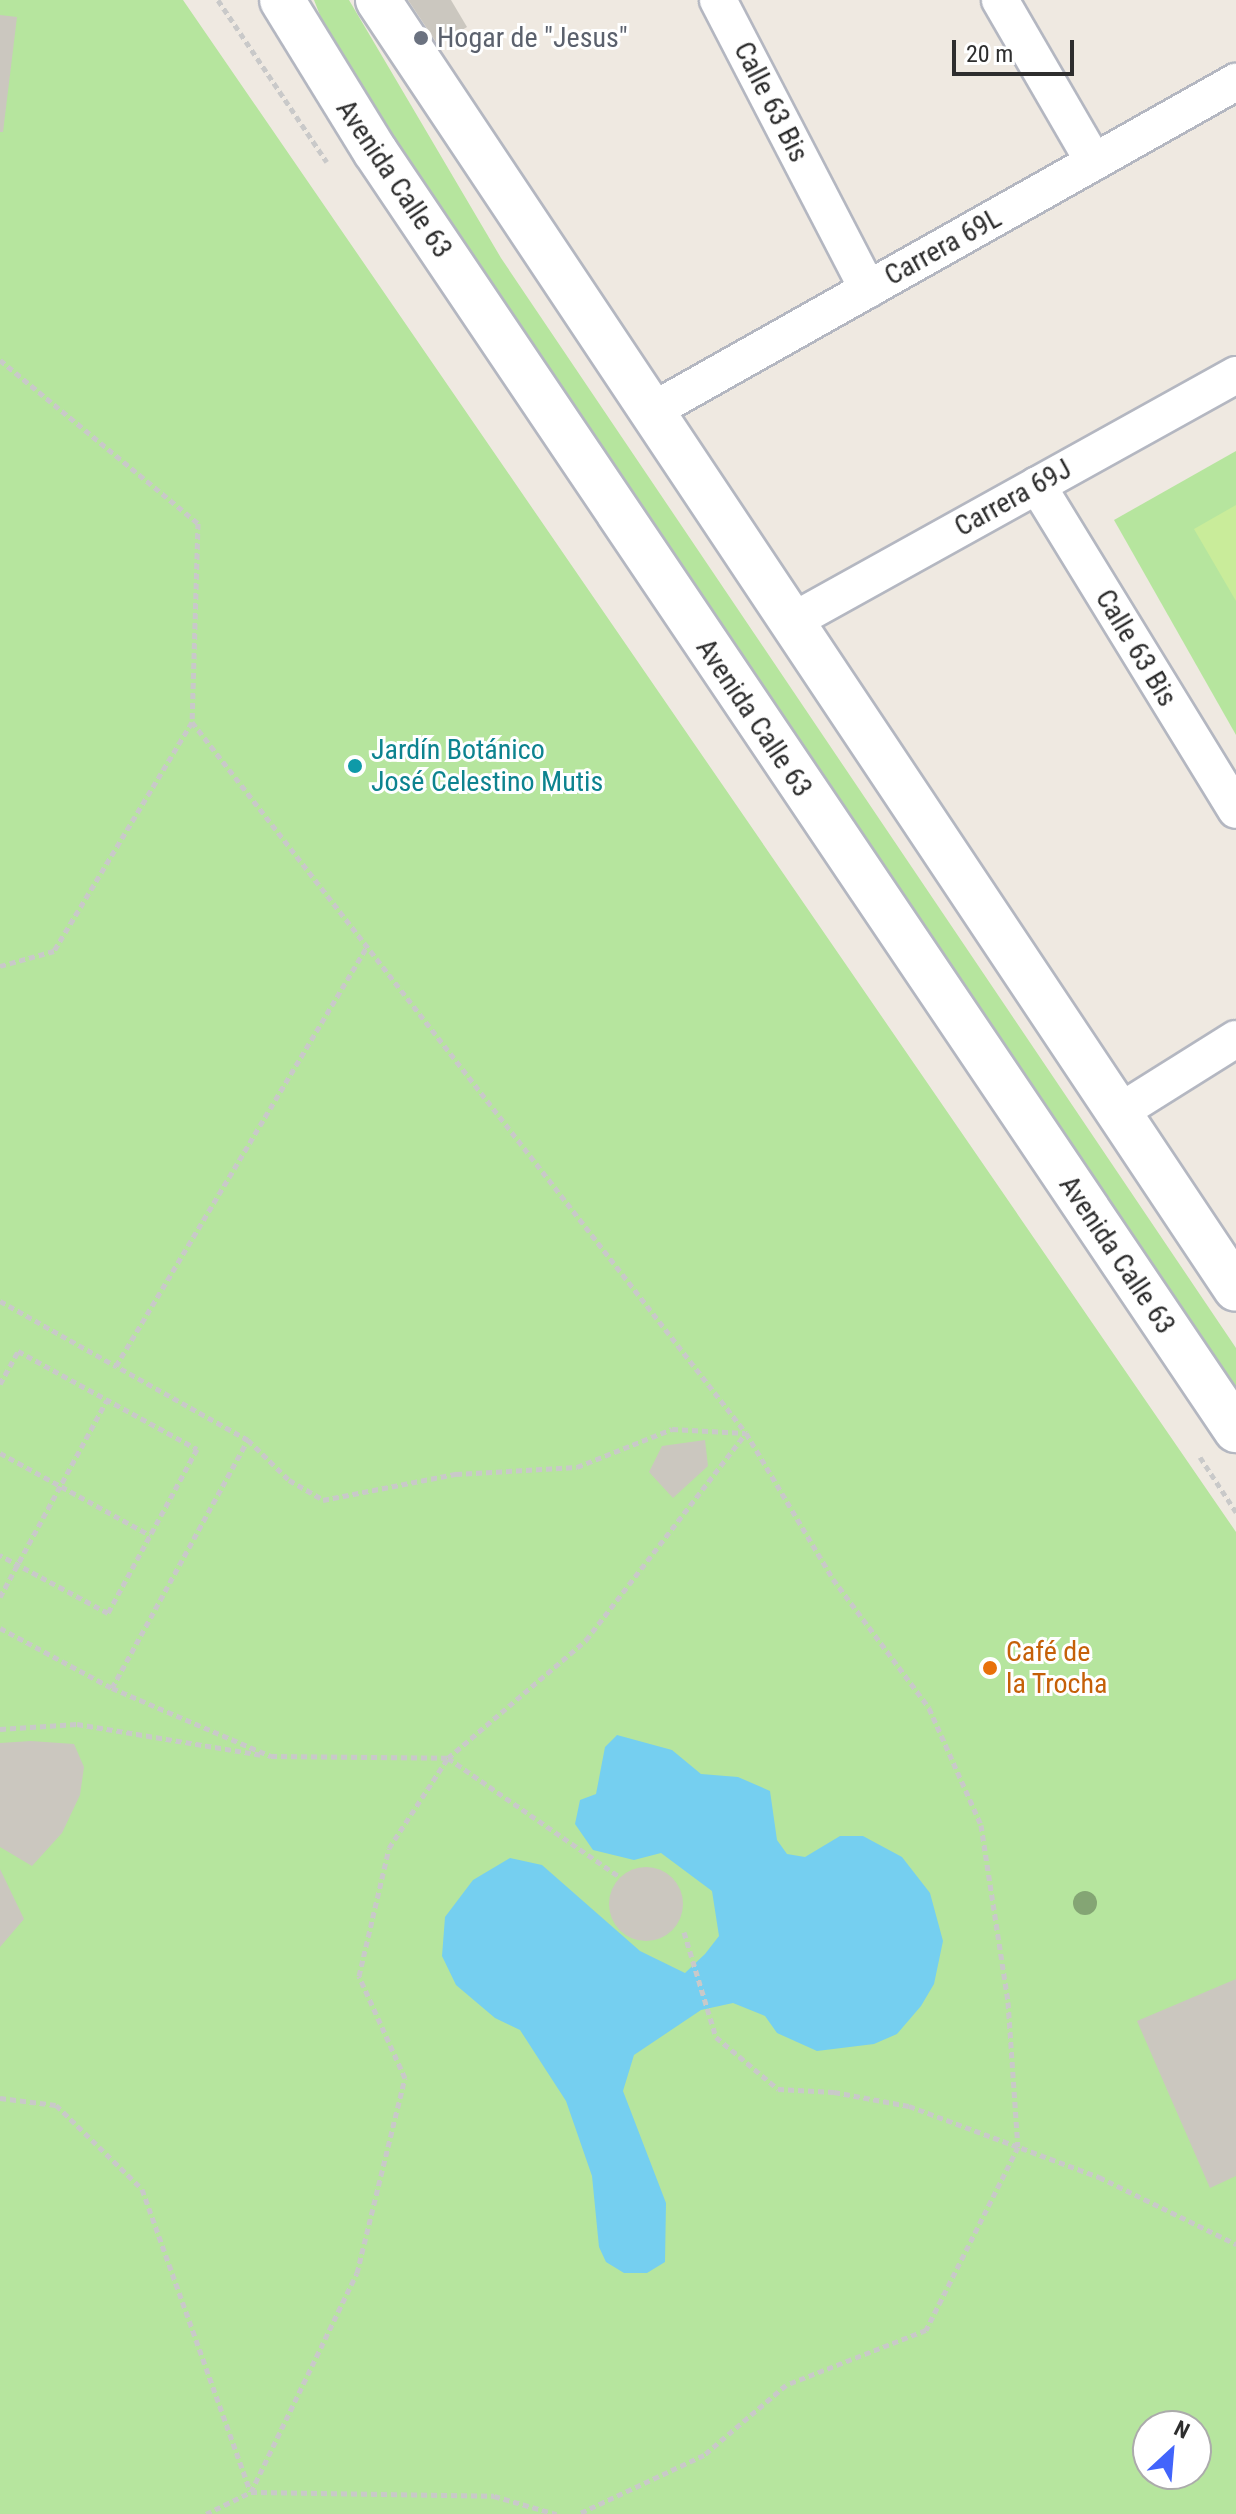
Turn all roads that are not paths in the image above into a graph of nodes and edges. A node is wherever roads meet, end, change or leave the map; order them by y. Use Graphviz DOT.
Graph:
graph roads {
  1 [pos="282,0"];
  2 [pos="378,0"];
  3 [pos="718,0"];
  4 [pos="1000,0"];
  5 [pos="1236,82"];
  6 [pos="1094,162"];
  7 [pos="868,289"];
  8 [pos="1236,375"];
  9 [pos="650,412"];
  10 [pos="1037,485"];
  11 [pos="791,622"];
  12 [pos="1236,810"];
  13 [pos="1236,1039"];
  14 [pos="1118,1113"];
  15 [pos="1236,1289"];
  16 [pos="1236,1430"];
  1 -- 16 [label="main road, Avenida Calle 63"];
  2 -- 9 [label="main road"];
  3 -- 7 [label="street, Calle 63 Bis"];
  4 -- 6 [label="street"];
  5 -- 6 [label="street, Carrera 69L"];
  6 -- 7 [label="street, Carrera 69L"];
  7 -- 9 [label="street, Carrera 69L"];
  8 -- 10 [label="street, Carrera 69J"];
  9 -- 11 [label="main road"];
  10 -- 11 [label="street, Carrera 69J"];
  10 -- 12 [label="street, Calle 63 Bis"];
  11 -- 14 [label="main road"];
  13 -- 14 [label="street"];
  14 -- 15 [label="main road"];
}
